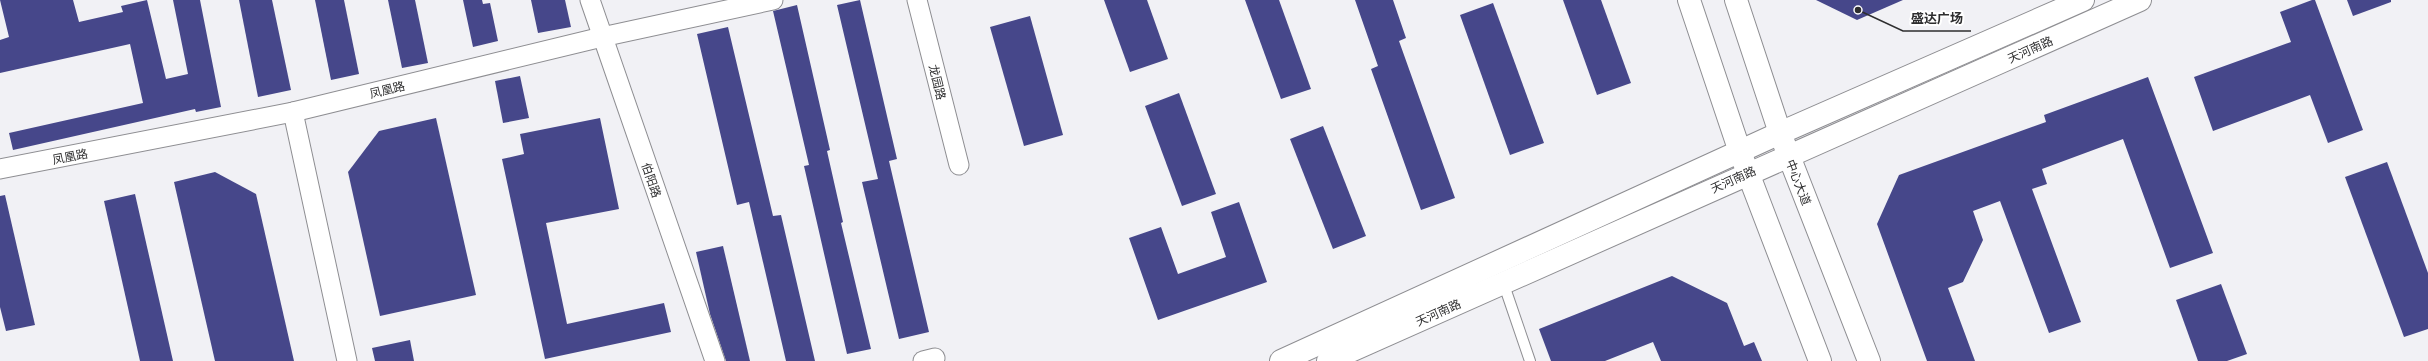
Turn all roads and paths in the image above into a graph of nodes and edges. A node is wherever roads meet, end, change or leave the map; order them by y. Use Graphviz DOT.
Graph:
graph roads {
  1 [pos="590,0"];
  2 [pos="773,0"];
  3 [pos="917,0"];
  4 [pos="1689,0"];
  5 [pos="1736,0"];
  6 [pos="2083,0"];
  7 [pos="2140,0"];
  8 [pos="602,37"];
  9 [pos="293,112"];
  10 [pos="1780,133"];
  11 [pos="1740,152"];
  12 [pos="1789,156"];
  13 [pos="959,165"];
  14 [pos="0,170"];
  15 [pos="1748,173"];
  16 [pos="1503,282"];
  17 [pos="347,361"];
  18 [pos="715,361"];
  19 [pos="1281,361"];
  20 [pos="1328,361"];
  21 [pos="1530,361"];
  22 [pos="1820,361"];
  23 [pos="1869,361"];
  1 -- 8 [label="street, 伯阳路"];
  2 -- 8 [label="street, 凤凰路"];
  3 -- 13 [label="street, 龙园路"];
  4 -- 11 [label="main road"];
  5 -- 10 [label="main road, 中心大道"];
  6 -- 10 [label="main road, 天河南路"];
  7 -- 12 [label="main road, 天河南路"];
  8 -- 9 [label="street, 凤凰路"];
  8 -- 18 [label="street, 伯阳路"];
  9 -- 14 [label="street, 凤凰路"];
  9 -- 17 [label="street"];
  10 -- 11 [label="main road, 天河南路"];
  10 -- 12 [label="main road, 中心大道"];
  11 -- 15 [label="main road"];
  11 -- 19 [label="main road, 天河南路"];
  12 -- 15 [label="main road, 天河南路"];
  12 -- 23 [label="main road, 中心大道"];
  15 -- 16 [label="main road, 天河南路"];
  15 -- 22 [label="main road"];
  16 -- 20 [label="main road, 天河南路"];
  16 -- 21 [label="lane"];
}
